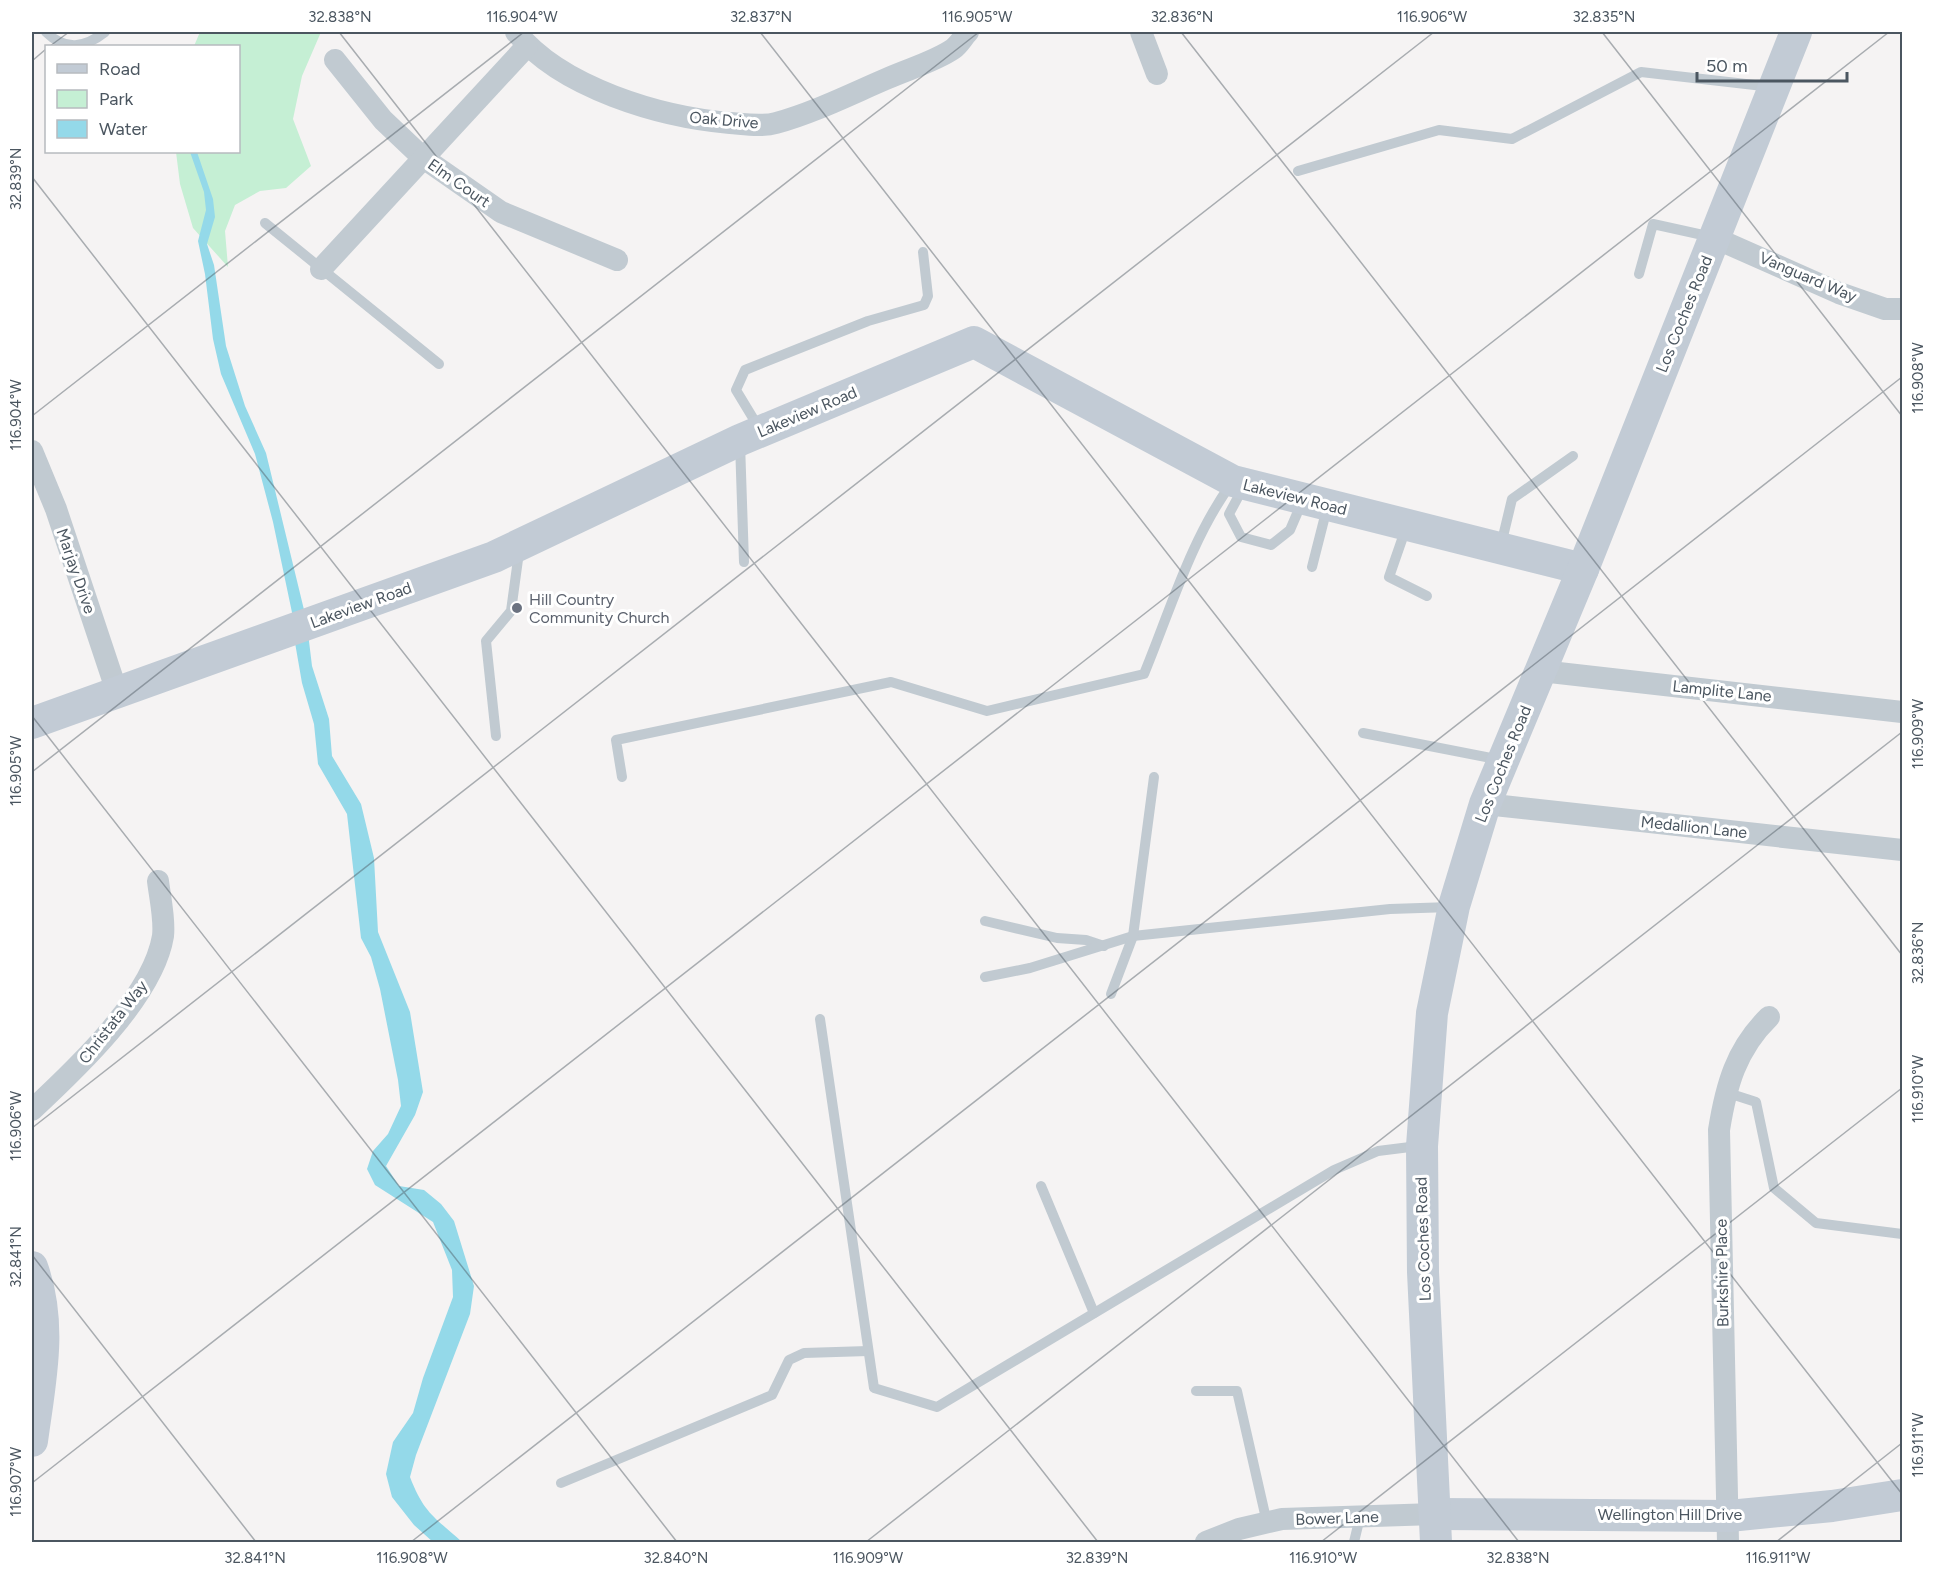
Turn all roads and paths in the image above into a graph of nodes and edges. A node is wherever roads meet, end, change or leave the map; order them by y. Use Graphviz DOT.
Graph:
graph roads {
  1 [pos="46,32"];
  2 [pos="105,32"];
  3 [pos="968,32"];
  4 [pos="1141,32"];
  5 [pos="1796,32"];
  6 [pos="522,39"];
  7 [pos="65,45"];
  8 [pos="80,45"];
  9 [pos="335,60"];
  10 [pos="1157,74"];
  11 [pos="1773,87"];
  12 [pos="422,157"];
  13 [pos="1298,171"];
  14 [pos="265,223"];
  15 [pos="1715,238"];
  16 [pos="923,252"];
  17 [pos="616,260"];
  18 [pos="321,269"];
  19 [pos="1639,274"];
  20 [pos="1902,309"];
  21 [pos="439,364"];
  22 [pos="751,435"];
  23 [pos="32,451"];
  24 [pos="1573,456"];
  25 [pos="1239,483"];
  26 [pos="1316,502"];
  27 [pos="1407,525"];
  28 [pos="519,546"];
  29 [pos="1500,548"];
  30 [pos="744,562"];
  31 [pos="1312,567"];
  32 [pos="1582,569"];
  33 [pos="1427,596"];
  34 [pos="1541,671"];
  35 [pos="117,692"];
  36 [pos="1902,712"];
  37 [pos="32,723"];
  38 [pos="1363,734"];
  39 [pos="496,736"];
  40 [pos="1502,760"];
  41 [pos="622,777"];
  42 [pos="1154,777"];
  43 [pos="1485,804"];
  44 [pos="1902,850"];
  45 [pos="158,881"];
  46 [pos="1454,906"];
  47 [pos="985,921"];
  48 [pos="1132,936"];
  49 [pos="1105,946"];
  50 [pos="985,977"];
  51 [pos="1111,994"];
  52 [pos="1769,1017"];
  53 [pos="820,1019"];
  54 [pos="1725,1092"];
  55 [pos="32,1110"];
  56 [pos="1422,1146"];
  57 [pos="1041,1185"];
  58 [pos="1902,1234"];
  59 [pos="32,1267"];
  60 [pos="1094,1313"];
  61 [pos="868,1351"];
  62 [pos="1196,1391"];
  63 [pos="32,1441"];
  64 [pos="561,1483"];
  65 [pos="1902,1495"];
  66 [pos="1360,1517"];
  67 [pos="1267,1523"];
  68 [pos="1436,1528"];
  69 [pos="1728,1529"];
  70 [pos="1206,1542"];
  71 [pos="1354,1542"];
  1 -- 7 [label="lane"];
  2 -- 8 [label="lane"];
  3 -- 6 [label="street, Oak Drive"];
  4 -- 10 [label="street"];
  5 -- 11 [label="street, Los Coches Road"];
  6 -- 12 [label="street"];
  9 -- 12 [label="street, Elm Court"];
  11 -- 13 [label="lane"];
  11 -- 15 [label="street, Los Coches Road"];
  12 -- 17 [label="street, Elm Court"];
  12 -- 18 [label="street"];
  14 -- 18 [label="lane"];
  15 -- 19 [label="lane"];
  15 -- 20 [label="street, Vanguard Way"];
  15 -- 32 [label="street, Los Coches Road"];
  16 -- 22 [label="lane"];
  18 -- 21 [label="lane"];
  22 -- 25 [label="street, Lakeview Road"];
  22 -- 28 [label="street, Lakeview Road"];
  22 -- 30 [label="lane"];
  23 -- 35 [label="street, Marjay Drive"];
  24 -- 29 [label="lane"];
  25 -- 26 [label="street, Lakeview Road"];
  25 -- 26 [label="lane"];
  25 -- 41 [label="lane"];
  26 -- 27 [label="street, Lakeview Road"];
  26 -- 31 [label="lane"];
  27 -- 29 [label="street, Lakeview Road"];
  27 -- 33 [label="lane"];
  28 -- 35 [label="street, Lakeview Road"];
  28 -- 39 [label="lane"];
  29 -- 32 [label="street, Lakeview Road"];
  32 -- 34 [label="street, Los Coches Road"];
  34 -- 36 [label="street, Lamplite Lane"];
  34 -- 40 [label="street, Los Coches Road"];
  35 -- 37 [label="street, Lakeview Road"];
  38 -- 40 [label="lane"];
  40 -- 43 [label="street, Los Coches Road"];
  42 -- 48 [label="lane"];
  43 -- 44 [label="street, Medallion Lane"];
  43 -- 46 [label="street, Los Coches Road"];
  45 -- 55 [label="street, Christata Way"];
  46 -- 48 [label="lane"];
  46 -- 56 [label="street, Los Coches Road"];
  47 -- 49 [label="lane"];
  48 -- 49 [label="lane"];
  48 -- 51 [label="lane"];
  49 -- 50 [label="lane"];
  52 -- 54 [label="street, Burkshire Place"];
  53 -- 61 [label="lane"];
  54 -- 58 [label="lane"];
  54 -- 69 [label="street, Burkshire Place"];
  56 -- 60 [label="lane"];
  56 -- 68 [label="street, Los Coches Road"];
  57 -- 60 [label="lane"];
  59 -- 63 [label="street"];
  60 -- 61 [label="lane"];
  61 -- 64 [label="lane"];
  62 -- 67 [label="lane"];
  65 -- 69 [label="street, Wellington Hill Drive"];
  66 -- 67 [label="street, Bower Lane"];
  66 -- 68 [label="street, Bower Lane"];
  66 -- 71 [label="lane"];
  67 -- 70 [label="street, Bower Lane"];
  68 -- 69 [label="street, Wellington Hill Drive"];
}
